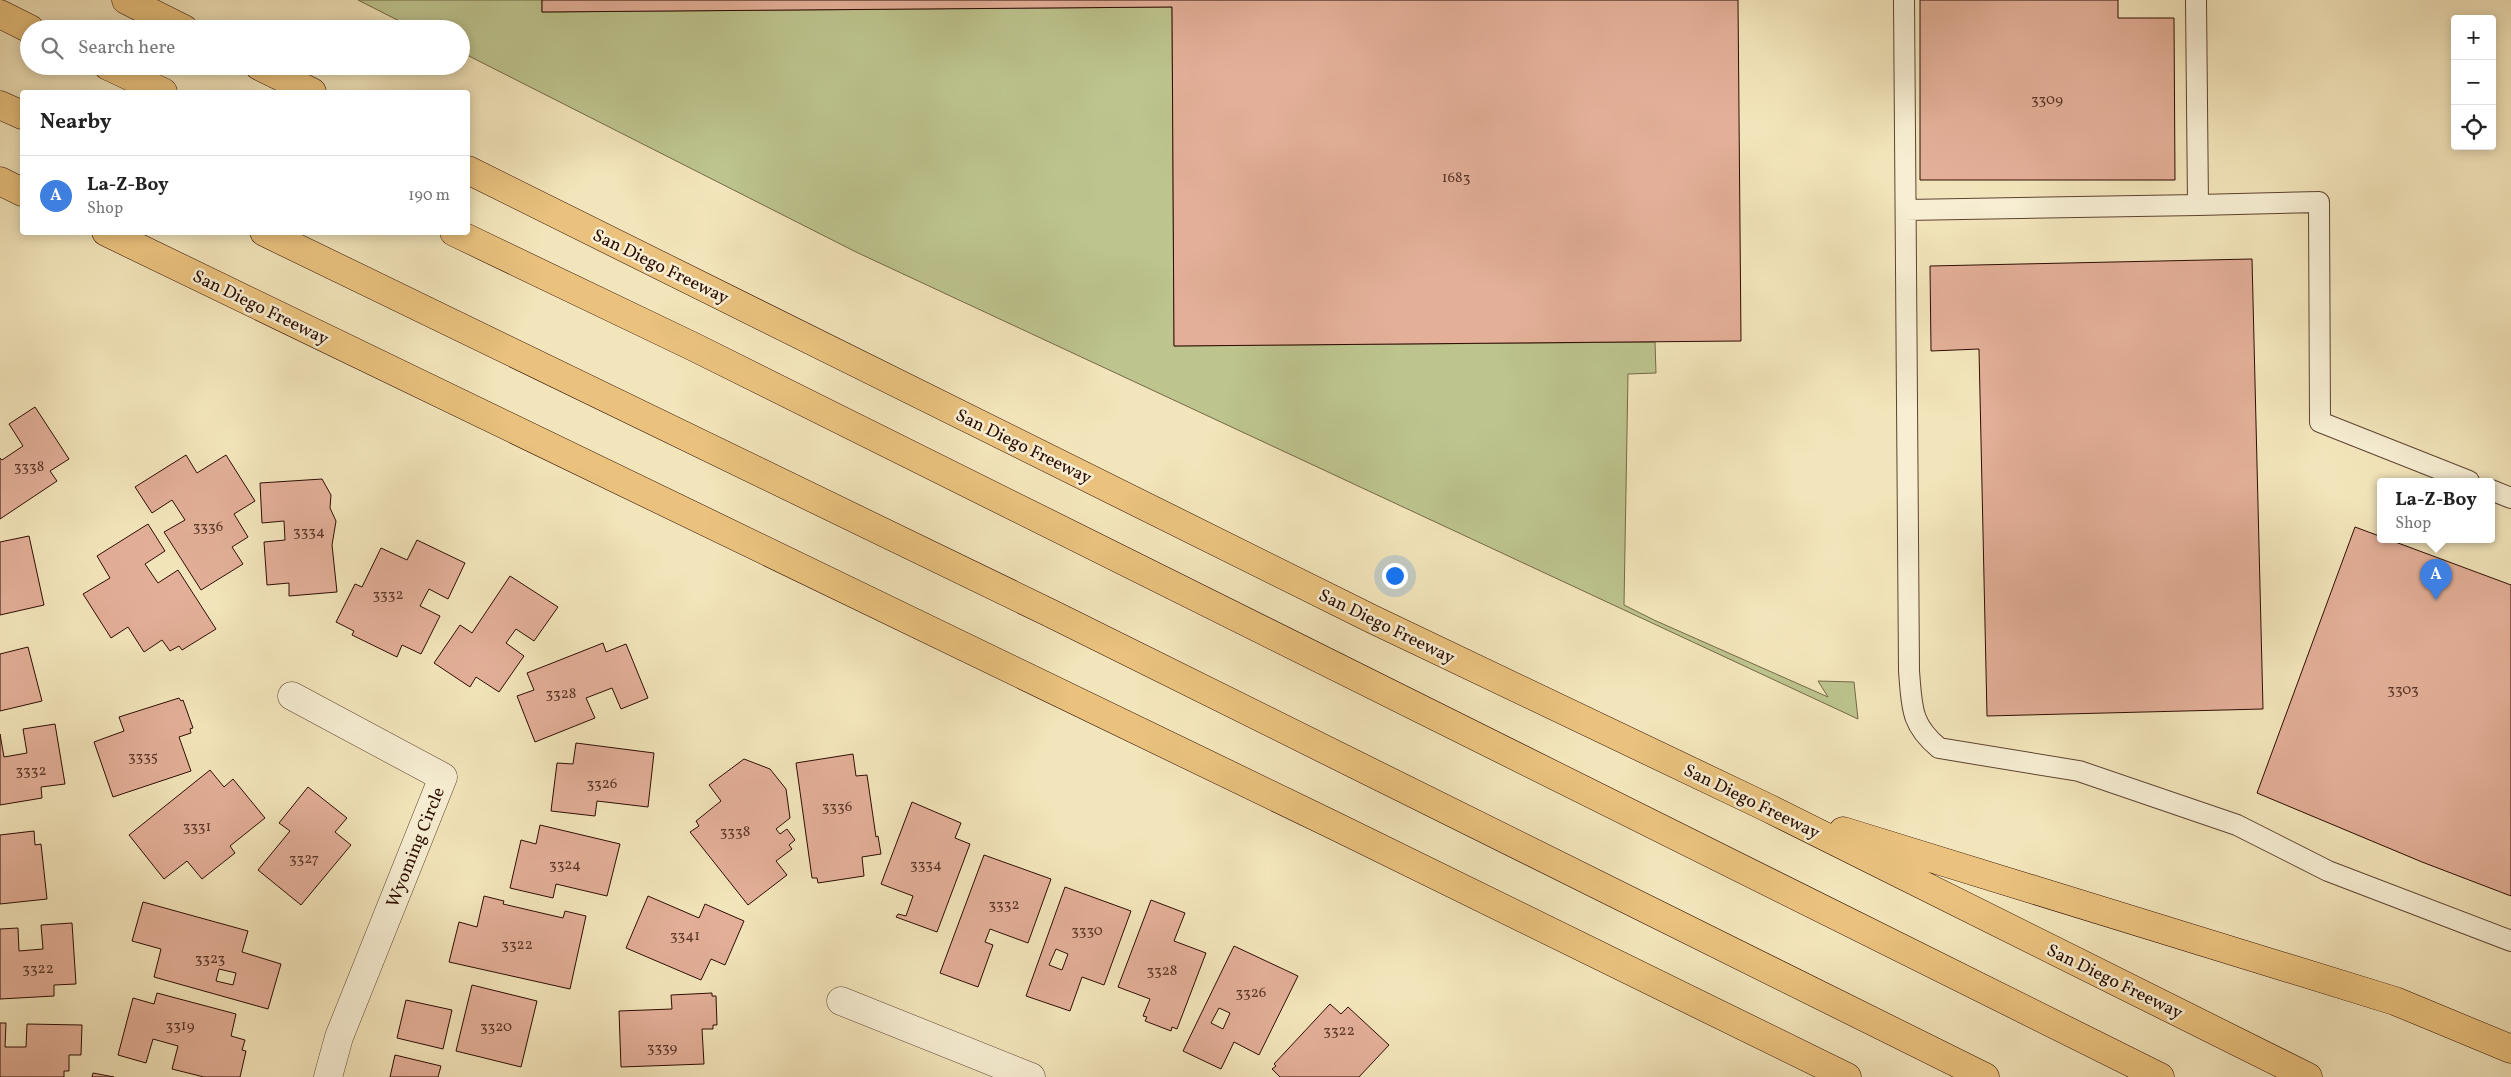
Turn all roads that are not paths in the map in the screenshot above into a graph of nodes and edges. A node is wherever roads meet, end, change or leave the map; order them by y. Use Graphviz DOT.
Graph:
graph roads {
  1 [pos="126,0"];
  2 [pos="1904,0"];
  3 [pos="2196,0"];
  4 [pos="0,14"];
  5 [pos="166,20"];
  6 [pos="20,24"];
  7 [pos="127,75"];
  8 [pos="277,75"];
  9 [pos="159,90"];
  10 [pos="308,90"];
  11 [pos="0,104"];
  12 [pos="20,114"];
  13 [pos="470,171"];
  14 [pos="0,181"];
  15 [pos="20,191"];
  16 [pos="2198,205"];
  17 [pos="1906,210"];
  18 [pos="112,235"];
  19 [pos="270,235"];
  20 [pos="460,235"];
  21 [pos="2461,478"];
  22 [pos="2495,492"];
  23 [pos="2511,498"];
  24 [pos="292,696"];
  25 [pos="1766,807"];
  26 [pos="2511,941"];
  27 [pos="841,1001"];
  28 [pos="2511,1049"];
  29 [pos="328,1077"];
  30 [pos="1031,1077"];
  31 [pos="1847,1077"];
  32 [pos="1985,1077"];
  33 [pos="2160,1077"];
  34 [pos="2308,1077"];
  1 -- 5 [label="highway"];
  2 -- 17 [label="lane"];
  3 -- 16 [label="lane"];
  4 -- 6 [label="highway"];
  7 -- 9 [label="highway"];
  8 -- 10 [label="highway"];
  11 -- 12 [label="highway"];
  13 -- 25 [label="highway, San Diego Freeway"];
  14 -- 15 [label="highway"];
  16 -- 17 [label="lane"];
  16 -- 21 [label="lane"];
  17 -- 26 [label="lane"];
  18 -- 31 [label="highway, San Diego Freeway"];
  19 -- 32 [label="highway"];
  20 -- 33 [label="highway"];
  22 -- 23 [label="lane"];
  24 -- 29 [label="street, Wyoming Circle"];
  25 -- 28 [label="highway"];
  25 -- 34 [label="highway, San Diego Freeway"];
  27 -- 30 [label="street"];
}
